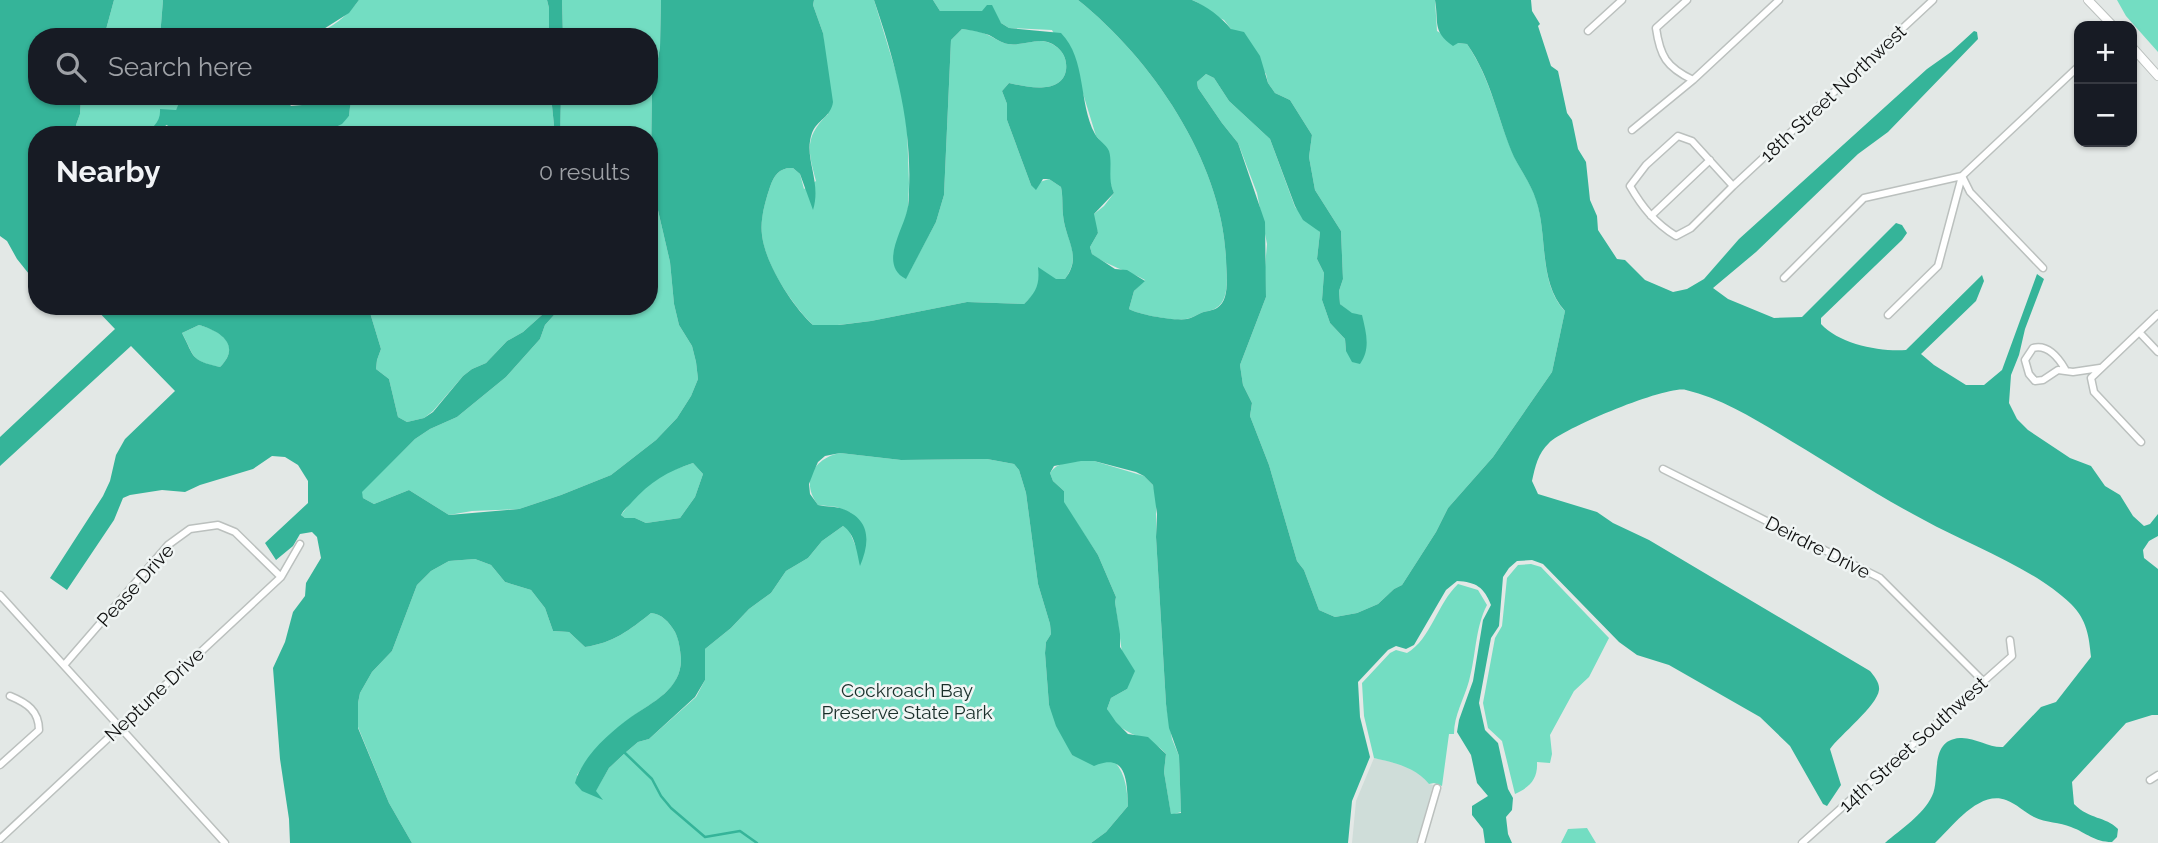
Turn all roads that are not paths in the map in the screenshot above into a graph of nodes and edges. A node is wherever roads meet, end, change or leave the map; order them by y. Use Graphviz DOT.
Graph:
graph roads {
  1 [pos="1622,0"];
  2 [pos="1687,0"];
  3 [pos="1779,0"];
  4 [pos="1933,0"];
  5 [pos="2088,0"];
  6 [pos="2108,21"];
  7 [pos="1588,31"];
  8 [pos="2137,53"];
  9 [pos="2074,71"];
  10 [pos="2158,76"];
  11 [pos="1693,80"];
  12 [pos="1632,130"];
  13 [pos="1710,160"];
  14 [pos="1962,176"];
  15 [pos="1732,186"];
  16 [pos="1651,216"];
  17 [pos="2043,268"];
  18 [pos="1784,278"];
  19 [pos="2158,314"];
  20 [pos="1888,315"];
  21 [pos="2139,332"];
  22 [pos="2158,352"];
  23 [pos="2100,368"];
  24 [pos="2065,369"];
  25 [pos="2141,442"];
  26 [pos="1663,469"];
  27 [pos="300,544"];
  28 [pos="281,577"];
  29 [pos="0,595"];
  30 [pos="2010,640"];
  31 [pos="65,664"];
  32 [pos="1984,682"];
  33 [pos="10,696"];
  34 [pos="118,727"];
  35 [pos="0,765"];
  36 [pos="2158,775"];
  37 [pos="2150,780"];
  38 [pos="1437,788"];
  39 [pos="0,839"];
  40 [pos="225,843"];
  41 [pos="1421,843"];
  42 [pos="1802,843"];
  1 -- 7 [label="street"];
  2 -- 11 [label="street"];
  3 -- 11 [label="street"];
  4 -- 15 [label="street, 18th Street Northwest"];
  5 -- 6 [label="street"];
  8 -- 10 [label="street"];
  9 -- 14 [label="street"];
  11 -- 12 [label="street"];
  13 -- 15 [label="street"];
  13 -- 16 [label="street"];
  13 -- 16 [label="street"];
  14 -- 17 [label="street"];
  14 -- 18 [label="street"];
  14 -- 20 [label="street"];
  15 -- 16 [label="street, 18th Street Northwest"];
  19 -- 21 [label="street"];
  21 -- 22 [label="street"];
  21 -- 23 [label="street"];
  23 -- 24 [label="street"];
  23 -- 25 [label="street"];
  24 -- 24 [label="street"];
  26 -- 32 [label="street, Deirdre Drive"];
  27 -- 28 [label="street, Neptune Drive"];
  28 -- 31 [label="street, Pease Drive"];
  28 -- 34 [label="street, Neptune Drive"];
  29 -- 31 [label="street"];
  30 -- 32 [label="street, 14th Street Southwest"];
  31 -- 34 [label="street"];
  32 -- 42 [label="street, 14th Street Southwest"];
  33 -- 35 [label="street"];
  34 -- 39 [label="street, Neptune Drive"];
  34 -- 40 [label="street"];
  36 -- 37 [label="street"];
  38 -- 41 [label="street"];
}
